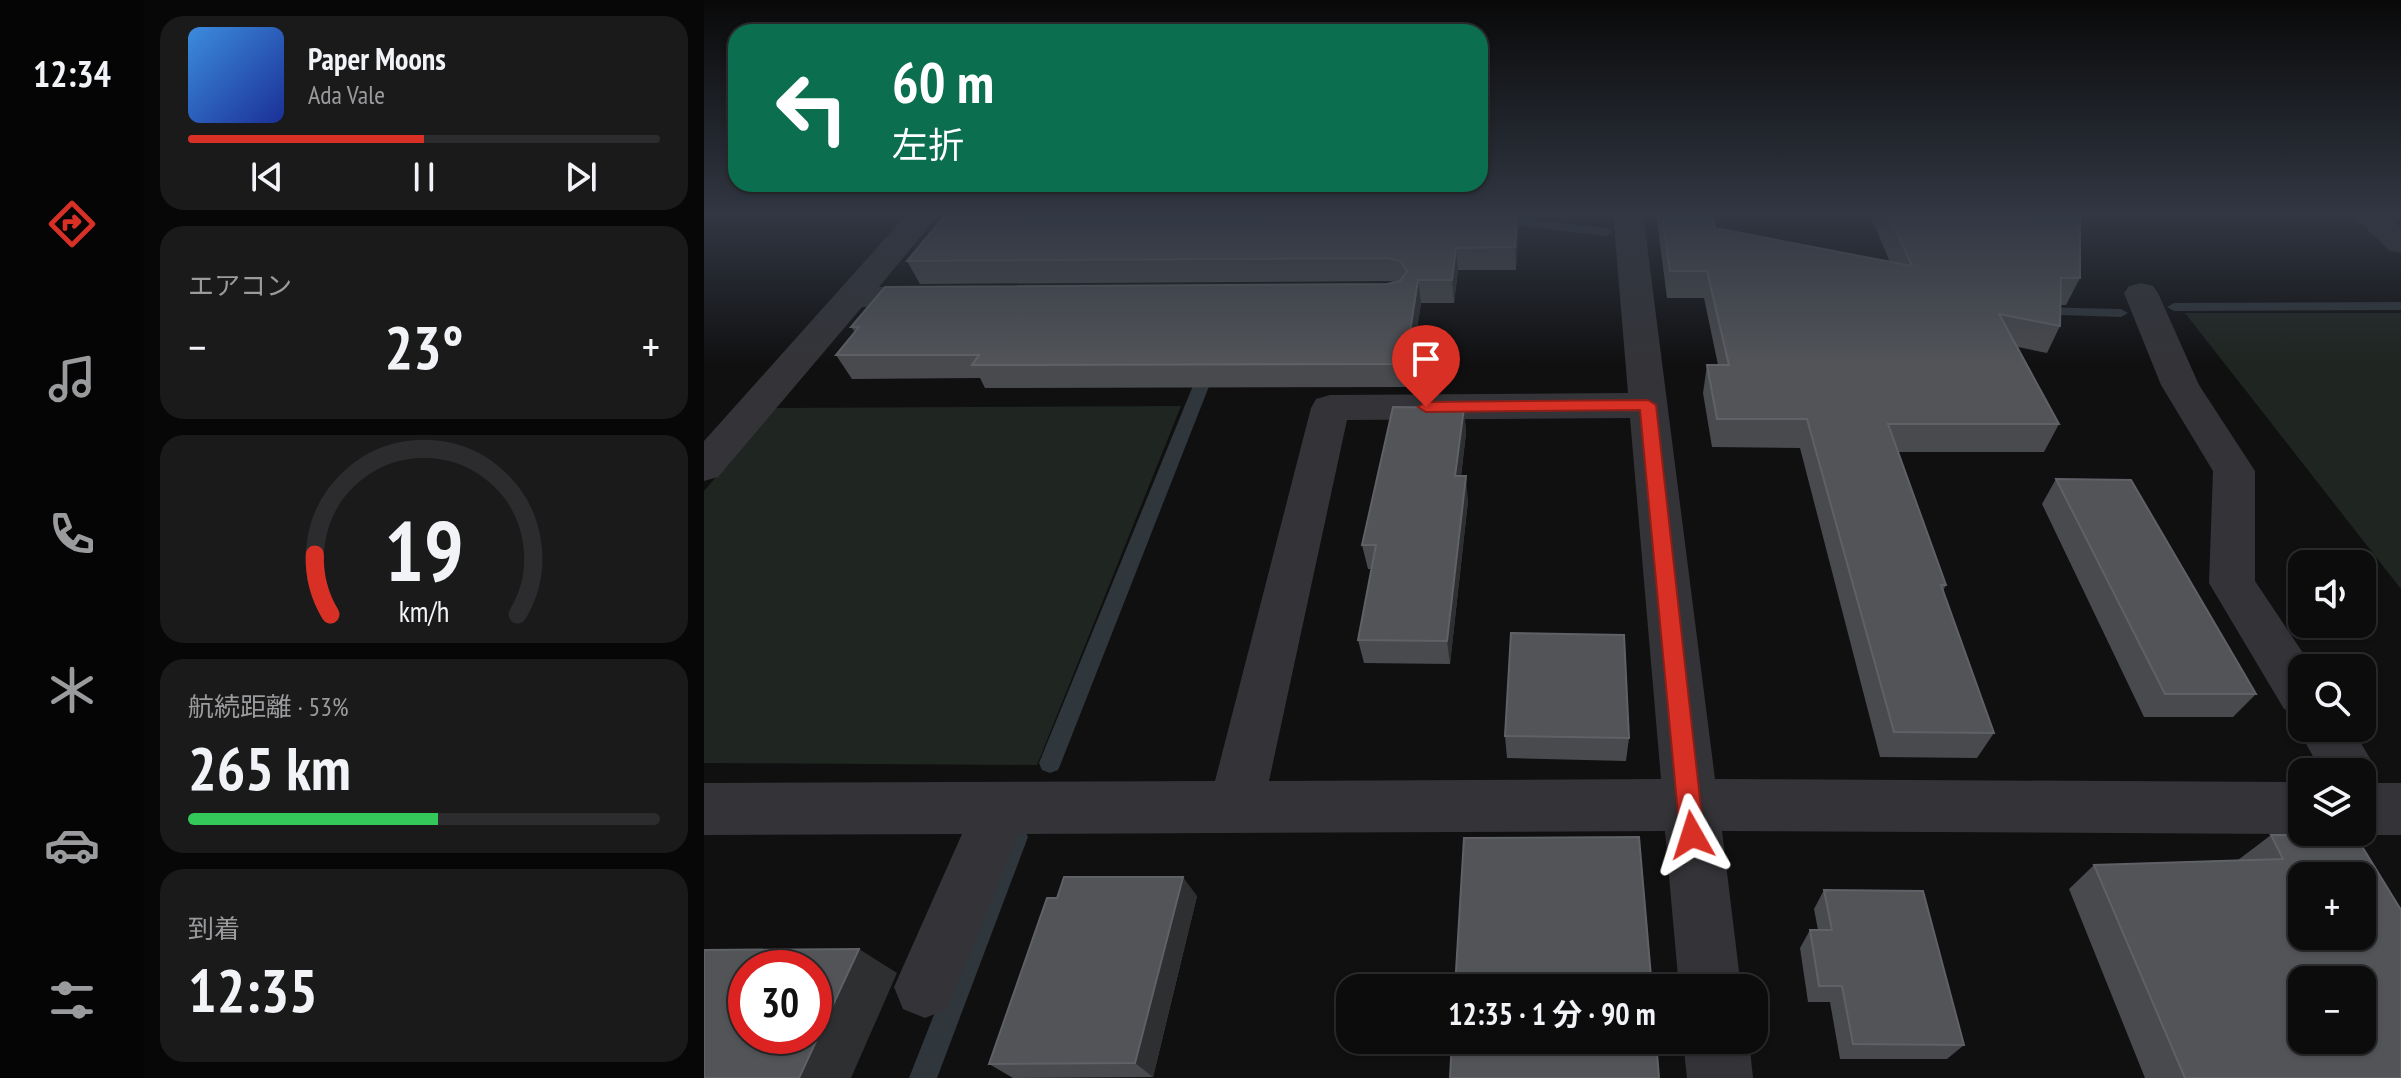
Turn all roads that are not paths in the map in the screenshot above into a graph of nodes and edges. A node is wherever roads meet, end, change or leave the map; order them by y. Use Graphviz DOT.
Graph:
graph roads {
  1 [pos="881,263"];
  2 [pos="1633,263"];
  3 [pos="2141,293"];
  4 [pos="963,296"];
  5 [pos="852,297"];
  6 [pos="1648,405"];
  7 [pos="704,467"];
  8 [pos="2288,672"];
  9 [pos="1689,805"];
  10 [pos="1236,807"];
  11 [pos="1001,808"];
  12 [pos="2288,808"];
  13 [pos="704,809"];
  14 [pos="1708,974"];
  15 [pos="925,987"];
  16 [pos="1717,1054"];
  17 [pos="1720,1078"];
  1 -- 5 [label="street"];
  2 -- 6 [label="street"];
  3 -- 8 [label="street"];
  4 -- 5 [label="street"];
  5 -- 7 [label="street"];
  6 -- 9 [label="street"];
  6 -- 10 [label="street"];
  9 -- 10 [label="street"];
  9 -- 12 [label="street"];
  9 -- 14 [label="street"];
  10 -- 11 [label="street"];
  11 -- 13 [label="street"];
  11 -- 15 [label="street"];
  16 -- 17 [label="street"];
}
